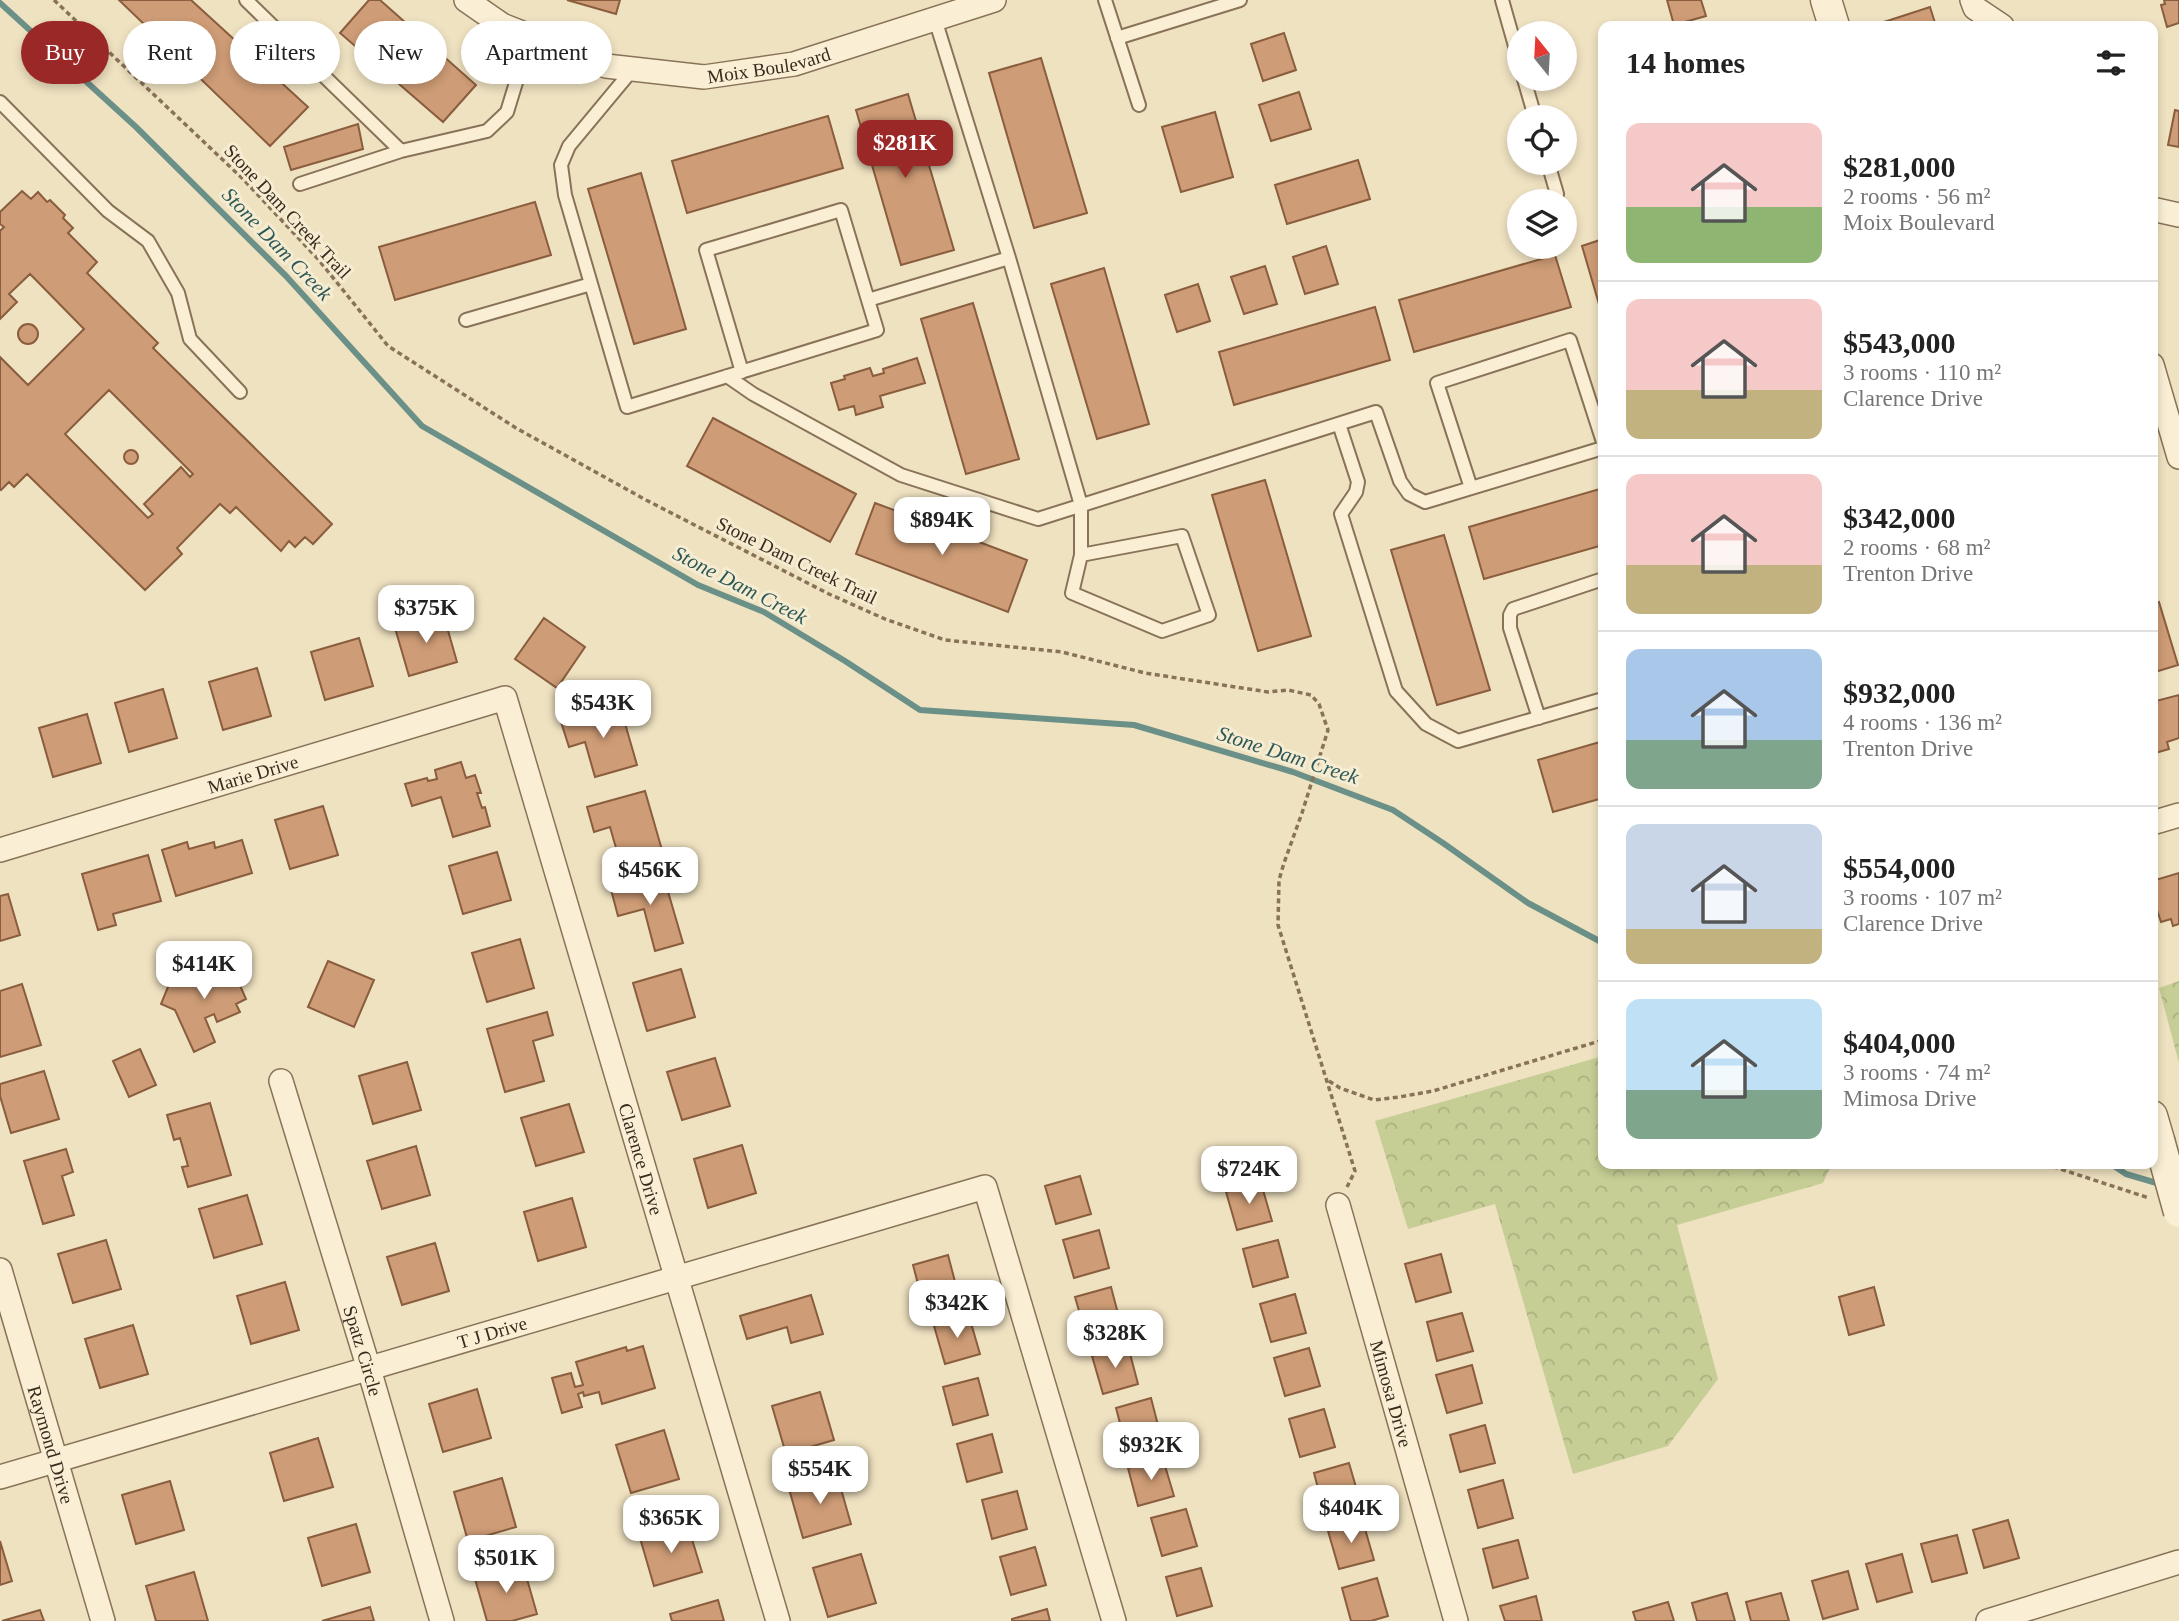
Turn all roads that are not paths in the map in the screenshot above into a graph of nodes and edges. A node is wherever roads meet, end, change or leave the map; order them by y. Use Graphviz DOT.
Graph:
graph roads {
  1 [pos="246,0"];
  2 [pos="466,0"];
  3 [pos="994,0"];
  4 [pos="1105,0"];
  5 [pos="1240,0"];
  6 [pos="1502,0"];
  7 [pos="1826,0"];
  8 [pos="1972,0"];
  9 [pos="935,19"];
  10 [pos="495,21"];
  11 [pos="1508,21"];
  12 [pos="1832,21"];
  13 [pos="1994,21"];
  14 [pos="1117,38"];
  15 [pos="612,67"];
  16 [pos="634,69"];
  17 [pos="516,84"];
  18 [pos="1139,105"];
  19 [pos="3,110"];
  20 [pos="401,152"];
  21 [pos="299,184"];
  22 [pos="2158,210"];
  23 [pos="2179,215"];
  24 [pos="1009,258"];
  25 [pos="591,284"];
  26 [pos="868,300"];
  27 [pos="466,320"];
  28 [pos="742,372"];
  29 [pos="727,376"];
  30 [pos="2158,385"];
  31 [pos="240,392"];
  32 [pos="1339,424"];
  33 [pos="1598,427"];
  34 [pos="1598,450"];
  35 [pos="2179,457"];
  36 [pos="1471,488"];
  37 [pos="1081,506"];
  38 [pos="1081,555"];
  39 [pos="1598,581"];
  40 [pos="505,698"];
  41 [pos="1598,700"];
  42 [pos="1539,718"];
  43 [pos="2179,815"];
  44 [pos="2158,821"];
  45 [pos="0,850"];
  46 [pos="281,1081"];
  47 [pos="2158,1140"];
  48 [pos="1338,1205"];
  49 [pos="2169,1207"];
  50 [pos="0,1270"];
  51 [pos="677,1279"];
  52 [pos="369,1368"];
  53 [pos="56,1460"];
  54 [pos="0,1477"];
  55 [pos="2179,1562"];
  56 [pos="103,1621"];
  57 [pos="442,1621"];
  58 [pos="778,1621"];
  59 [pos="1114,1621"];
  60 [pos="1456,1621"];
  61 [pos="1988,1621"];
  1 -- 20 [label="lane"];
  2 -- 10 [label="street, Moix Boulevard"];
  3 -- 9 [label="street, Moix Boulevard"];
  4 -- 14 [label="lane"];
  5 -- 14 [label="lane"];
  6 -- 11 [label="lane"];
  7 -- 12 [label="street"];
  8 -- 13 [label="street"];
  9 -- 16 [label="street, Moix Boulevard"];
  9 -- 24 [label="lane"];
  14 -- 18 [label="lane"];
  15 -- 16 [label="street, Moix Boulevard"];
  16 -- 25 [label="lane"];
  17 -- 20 [label="lane"];
  19 -- 31 [label="lane"];
  20 -- 21 [label="lane"];
  22 -- 23 [label="street"];
  24 -- 26 [label="lane"];
  24 -- 37 [label="lane"];
  25 -- 27 [label="lane"];
  25 -- 29 [label="lane"];
  26 -- 28 [label="lane"];
  26 -- 28 [label="lane"];
  28 -- 29 [label="lane"];
  29 -- 37 [label="lane"];
  30 -- 35 [label="street"];
  32 -- 36 [label="lane"];
  32 -- 37 [label="lane"];
  32 -- 42 [label="lane"];
  33 -- 36 [label="lane"];
  34 -- 36 [label="lane"];
  37 -- 38 [label="lane"];
  38 -- 38 [label="lane"];
  39 -- 42 [label="lane"];
  40 -- 45 [label="street, Marie Drive"];
  40 -- 51 [label="street, Clarence Drive"];
  41 -- 42 [label="lane"];
  43 -- 44 [label="street"];
  46 -- 52 [label="street, Spatz Circle"];
  47 -- 49 [label="street, bridge"];
  48 -- 60 [label="street, Mimosa Drive"];
  50 -- 53 [label="street, Raymond Drive"];
  51 -- 52 [label="street, T J Drive"];
  51 -- 58 [label="street, Clarence Drive"];
  51 -- 59 [label="street, T J Drive"];
  52 -- 53 [label="street, T J Drive"];
  52 -- 57 [label="street, Spatz Circle"];
  53 -- 54 [label="street, T J Drive"];
  53 -- 56 [label="street, Raymond Drive"];
  55 -- 61 [label="street"];
}
